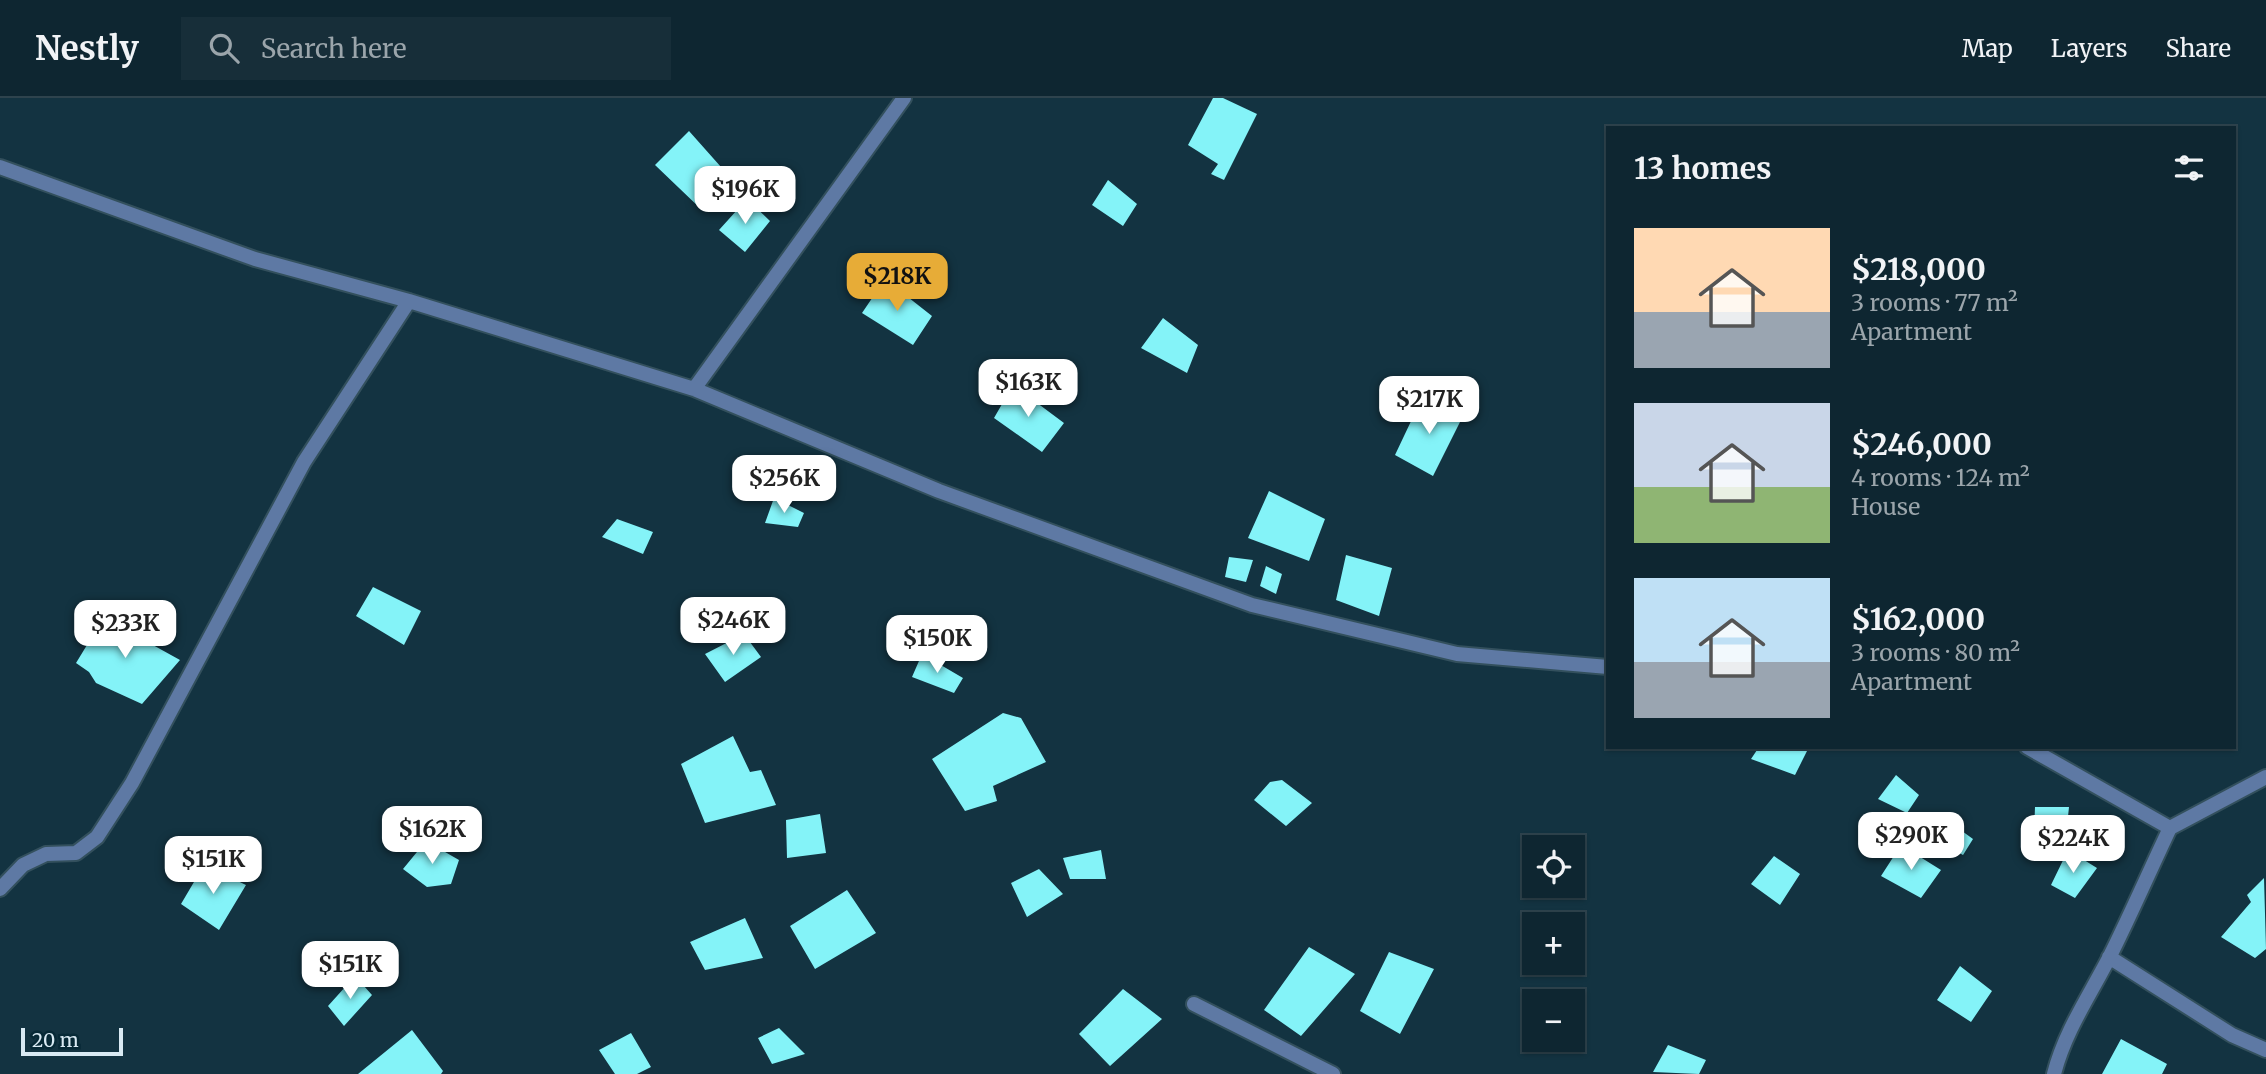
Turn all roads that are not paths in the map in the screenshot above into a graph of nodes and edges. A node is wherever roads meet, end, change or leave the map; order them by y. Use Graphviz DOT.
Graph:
graph roads {
  1 [pos="904,98"];
  2 [pos="0,167"];
  3 [pos="409,301"];
  4 [pos="694,389"];
  5 [pos="1606,667"];
  6 [pos="2031,749"];
  7 [pos="2266,777"];
  8 [pos="2169,828"];
  9 [pos="0,890"];
  10 [pos="2109,957"];
  11 [pos="1194,1004"];
  12 [pos="2266,1050"];
  13 [pos="1333,1074"];
  14 [pos="2054,1074"];
  1 -- 4 [label="street"];
  2 -- 3 [label="street"];
  3 -- 4 [label="street"];
  3 -- 9 [label="street"];
  4 -- 5 [label="street"];
  6 -- 8 [label="street"];
  7 -- 8 [label="street"];
  8 -- 10 [label="street"];
  10 -- 12 [label="street"];
  10 -- 14 [label="street"];
  11 -- 13 [label="street"];
}
